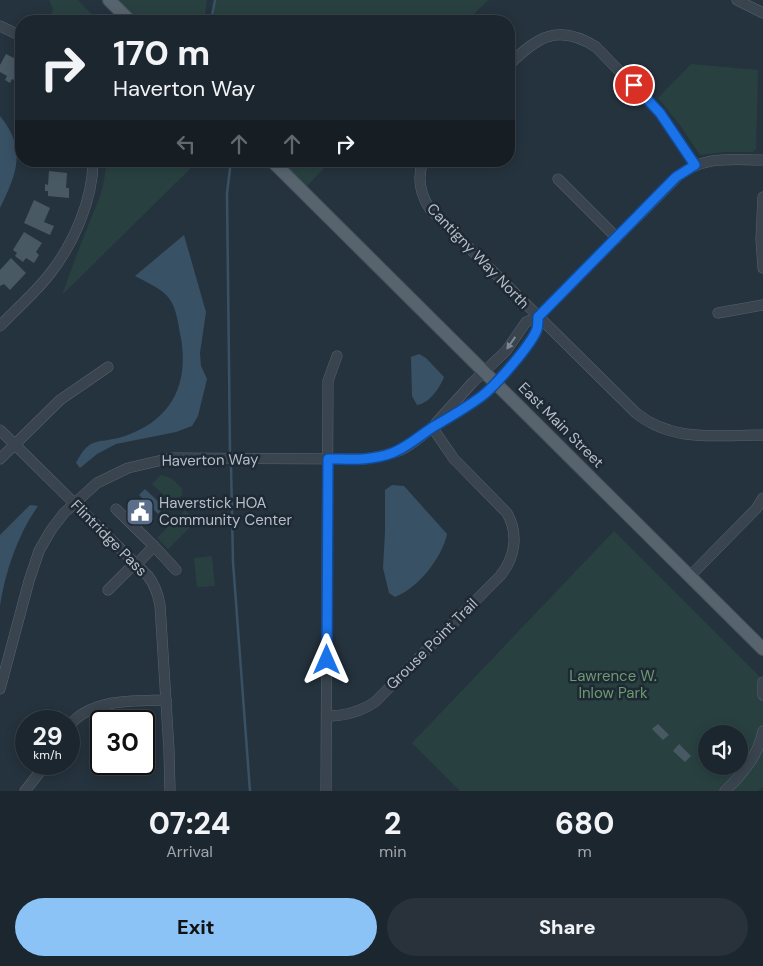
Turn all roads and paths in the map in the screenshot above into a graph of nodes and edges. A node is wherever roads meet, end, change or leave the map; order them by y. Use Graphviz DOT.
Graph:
graph roads {
  1 [pos="109,0"];
  2 [pos="738,0"];
  3 [pos="763,13"];
  4 [pos="124,15"];
  5 [pos="0,26"];
  6 [pos="15,33"];
  7 [pos="515,59"];
  8 [pos="763,160"];
  9 [pos="695,165"];
  10 [pos="93,167"];
  11 [pos="278,167"];
  12 [pos="421,167"];
  13 [pos="558,179"];
  14 [pos="763,197"];
  15 [pos="617,238"];
  16 [pos="763,268"];
  17 [pos="763,305"];
  18 [pos="718,313"];
  19 [pos="538,317"];
  20 [pos="0,326"];
  21 [pos="337,356"];
  22 [pos="108,367"];
  23 [pos="484,372"];
  24 [pos="495,383"];
  25 [pos="432,427"];
  26 [pos="0,430"];
  27 [pos="763,435"];
  28 [pos="15,444"];
  29 [pos="0,459"];
  30 [pos="328,459"];
  31 [pos="763,498"];
  32 [pos="74,503"];
  33 [pos="116,509"];
  34 [pos="154,546"];
  35 [pos="136,564"];
  36 [pos="176,570"];
  37 [pos="690,576"];
  38 [pos="108,590"];
  39 [pos="763,649"];
  40 [pos="763,682"];
  41 [pos="0,689"];
  42 [pos="763,695"];
  43 [pos="166,700"];
  44 [pos="80,715"];
  45 [pos="327,716"];
  46 [pos="763,731"];
  47 [pos="38,775"];
  48 [pos="26,791"];
  49 [pos="170,791"];
  50 [pos="326,791"];
  51 [pos="725,791"];
  1 -- 4 [label="main road"];
  2 -- 3 [label="street"];
  5 -- 6 [label="street"];
  7 -- 9 [label="street"];
  8 -- 9 [label="street"];
  9 -- 15 [label="street, Haverton Way"];
  10 -- 20 [label="street"];
  11 -- 23 [label="main road, East Main Street"];
  12 -- 19 [label="street, Cantigny Way North"];
  13 -- 15 [label="street"];
  14 -- 16 [label="street"];
  15 -- 19 [label="street, Haverton Way"];
  17 -- 18 [label="street"];
  19 -- 23 [label="street, Haverton Way, one-way"];
  19 -- 24 [label="street, Haverton Way"];
  19 -- 27 [label="street, Cantigny Way North"];
  21 -- 30 [label="street"];
  22 -- 28 [label="street"];
  23 -- 24 [label="main road, East Main Street"];
  23 -- 25 [label="street, Haverton Way"];
  24 -- 25 [label="street, Haverton Way"];
  24 -- 37 [label="main road, East Main Street"];
  25 -- 30 [label="street, Haverton Way"];
  25 -- 45 [label="street, Grouse Point Trail"];
  26 -- 28 [label="street, Flintridge Pass"];
  28 -- 29 [label="street"];
  28 -- 32 [label="street, Flintridge Pass"];
  30 -- 32 [label="street, Haverton Way"];
  30 -- 45 [label="street"];
  31 -- 37 [label="street"];
  32 -- 35 [label="street, Flintridge Pass"];
  32 -- 41 [label="street, Haverton Way"];
  33 -- 34 [label="street"];
  34 -- 35 [label="street"];
  34 -- 36 [label="street"];
  35 -- 38 [label="street"];
  35 -- 43 [label="street, Flintridge Pass"];
  37 -- 39 [label="main road, East Main Street"];
  40 -- 42 [label="street"];
  43 -- 44 [label="street"];
  43 -- 49 [label="street, Flintridge Pass"];
  45 -- 50 [label="street"];
  46 -- 51 [label="street"];
  47 -- 48 [label="street"];
}
